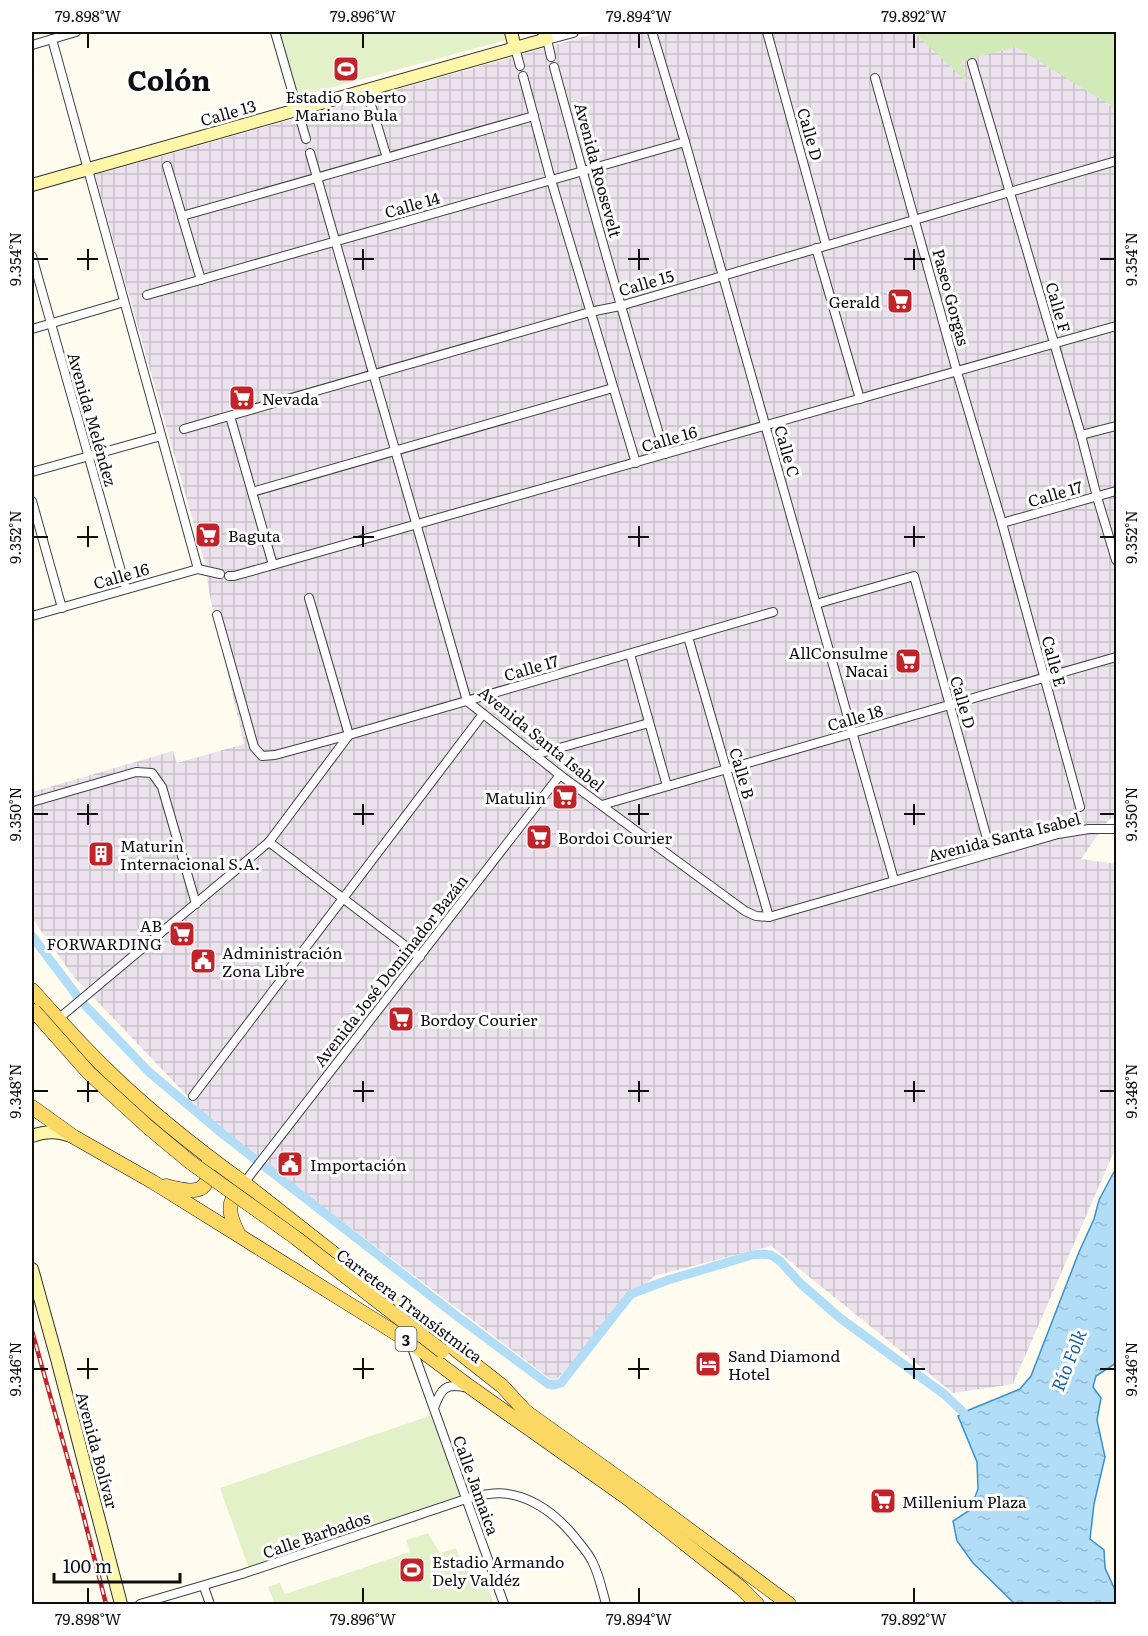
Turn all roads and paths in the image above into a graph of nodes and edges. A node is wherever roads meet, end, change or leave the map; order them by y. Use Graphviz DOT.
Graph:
graph roads {
  1 [pos="76,32"];
  2 [pos="275,32"];
  3 [pos="511,32"];
  4 [pos="573,32"];
  5 [pos="652,32"];
  6 [pos="767,32"];
  7 [pos="546,35"];
  8 [pos="52,39"];
  9 [pos="32,45"];
  10 [pos="515,48"];
  11 [pos="551,57"];
  12 [pos="972,63"];
  13 [pos="520,66"];
  14 [pos="554,67"];
  15 [pos="523,76"];
  16 [pos="875,78"];
  17 [pos="371,105"];
  18 [pos="297,110"];
  19 [pos="534,116"];
  20 [pos="306,139"];
  21 [pos="685,142"];
  22 [pos="310,153"];
  23 [pos="387,158"];
  24 [pos="1116,161"];
  25 [pos="167,166"];
  26 [pos="88,169"];
  27 [pos="582,172"];
  28 [pos="317,178"];
  29 [pos="551,180"];
  30 [pos="32,185"];
  31 [pos="1010,192"];
  32 [pos="182,216"];
  33 [pos="915,220"];
  34 [pos="335,242"];
  35 [pos="826,245"];
  36 [pos="816,248"];
  37 [pos="32,256"];
  38 [pos="723,275"];
  39 [pos="201,280"];
  40 [pos="147,295"];
  41 [pos="124,302"];
  42 [pos="620,306"];
  43 [pos="590,312"];
  44 [pos="51,323"];
  45 [pos="1116,326"];
  46 [pos="32,328"];
  47 [pos="1054,344"];
  48 [pos="957,372"];
  49 [pos="374,375"];
  50 [pos="613,388"];
  51 [pos="860,399"];
  52 [pos="230,416"];
  53 [pos="765,426"];
  54 [pos="1116,426"];
  55 [pos="184,429"];
  56 [pos="1081,435"];
  57 [pos="161,436"];
  58 [pos="395,450"];
  59 [pos="665,454"];
  60 [pos="89,457"];
  61 [pos="636,463"];
  62 [pos="32,472"];
  63 [pos="1116,491"];
  64 [pos="252,492"];
  65 [pos="1096,497"];
  66 [pos="32,501"];
  67 [pos="1002,523"];
  68 [pos="416,525"];
  69 [pos="1116,560"];
  70 [pos="273,565"];
  71 [pos="198,569"];
  72 [pos="220,574"];
  73 [pos="229,576"];
  74 [pos="126,589"];
  75 [pos="309,598"];
  76 [pos="816,604"];
  77 [pos="62,608"];
  78 [pos="773,612"];
  79 [pos="217,615"];
  80 [pos="32,616"];
  81 [pos="688,637"];
  82 [pos="630,654"];
  83 [pos="1116,657"];
  84 [pos="1044,678"];
  85 [pos="467,701"];
  86 [pos="950,705"];
  87 [pos="483,714"];
  88 [pos="649,723"];
  89 [pos="852,733"];
  90 [pos="349,735"];
  91 [pos="534,754"];
  92 [pos="726,770"];
  93 [pos="560,775"];
  94 [pos="667,786"];
  95 [pos="32,802"];
  96 [pos="602,805"];
  97 [pos="1080,807"];
  98 [pos="1116,829"];
  99 [pos="986,835"];
  100 [pos="269,843"];
  101 [pos="894,880"];
  102 [pos="343,899"];
  103 [pos="196,904"];
  104 [pos="769,916"];
  105 [pos="420,957"];
  106 [pos="32,990"];
  107 [pos="33,1009"];
  108 [pos="63,1015"];
  109 [pos="193,1096"];
  110 [pos="32,1107"];
  111 [pos="32,1136"];
  112 [pos="74,1137"];
  113 [pos="203,1154"];
  114 [pos="153,1182"];
  115 [pos="244,1184"];
  116 [pos="239,1236"];
  117 [pos="32,1269"];
  118 [pos="410,1342"];
  119 [pos="483,1396"];
  120 [pos="434,1409"];
  121 [pos="528,1414"];
  122 [pos="466,1499"];
  123 [pos="204,1587"];
  124 [pos="786,1603"];
  125 [pos="121,1605"];
  126 [pos="140,1605"];
  127 [pos="210,1605"];
  128 [pos="504,1605"];
  129 [pos="606,1605"];
  130 [pos="757,1605"];
  1 -- 8 [label="street"];
  2 -- 18 [label="street"];
  3 -- 10 [label="main road"];
  4 -- 7 [label="street, Calle 13"];
  5 -- 21 [label="street, Calle C"];
  6 -- 35 [label="street, Calle D"];
  7 -- 10 [label="main road, Calle 13"];
  7 -- 11 [label="street"];
  8 -- 9 [label="street"];
  8 -- 26 [label="street"];
  10 -- 13 [label="street"];
  10 -- 18 [label="main road, Calle 13"];
  12 -- 31 [label="street, Calle F"];
  14 -- 27 [label="street, Avenida Roosevelt"];
  15 -- 19 [label="street"];
  16 -- 33 [label="street, Paseo Gorgas"];
  17 -- 23 [label="street"];
  18 -- 20 [label="street"];
  18 -- 26 [label="main road, Calle 13"];
  19 -- 23 [label="street"];
  19 -- 29 [label="street"];
  21 -- 27 [label="street, Calle 14"];
  21 -- 38 [label="street, Calle C"];
  22 -- 28 [label="street, Avenida Santa Isabel"];
  23 -- 28 [label="street"];
  24 -- 31 [label="street, Calle 15"];
  25 -- 32 [label="street"];
  26 -- 30 [label="main road, Calle 13"];
  26 -- 41 [label="street"];
  27 -- 29 [label="street, Calle 14"];
  27 -- 42 [label="street, Avenida Roosevelt"];
  28 -- 32 [label="street"];
  28 -- 34 [label="street, Avenida Santa Isabel"];
  29 -- 34 [label="street, Calle 14"];
  29 -- 43 [label="street"];
  31 -- 33 [label="street, Calle 15"];
  31 -- 47 [label="street, Calle F"];
  32 -- 39 [label="street"];
  33 -- 35 [label="street, Calle 15"];
  33 -- 48 [label="street, Paseo Gorgas"];
  34 -- 39 [label="street, Calle 14"];
  34 -- 49 [label="street, Avenida Santa Isabel"];
  35 -- 36 [label="street, Calle 15"];
  36 -- 38 [label="street, Calle 15"];
  36 -- 51 [label="street"];
  37 -- 44 [label="street, Avenida Meléndez"];
  38 -- 42 [label="street, Calle 15"];
  38 -- 53 [label="street, Calle C"];
  39 -- 40 [label="street, Calle 14"];
  41 -- 44 [label="street"];
  41 -- 57 [label="street"];
  42 -- 43 [label="street, Calle 15"];
  42 -- 59 [label="street, Avenida Roosevelt"];
  43 -- 49 [label="street, Calle 15"];
  43 -- 50 [label="street"];
  44 -- 46 [label="street"];
  44 -- 60 [label="street, Avenida Meléndez"];
  45 -- 47 [label="street, Calle 16"];
  47 -- 48 [label="street, Calle 16"];
  47 -- 56 [label="street, Calle F"];
  48 -- 51 [label="street, Calle 16"];
  48 -- 67 [label="street, Paseo Gorgas"];
  49 -- 52 [label="street, Calle 15"];
  49 -- 58 [label="street, Avenida Santa Isabel"];
  50 -- 58 [label="street"];
  50 -- 61 [label="street"];
  51 -- 53 [label="street, Calle 16"];
  52 -- 55 [label="street, Calle 15"];
  52 -- 64 [label="street"];
  53 -- 59 [label="street, Calle 16"];
  53 -- 76 [label="street, Calle C"];
  54 -- 56 [label="street"];
  56 -- 65 [label="street, Calle F"];
  57 -- 60 [label="street"];
  57 -- 71 [label="street"];
  58 -- 64 [label="street"];
  58 -- 68 [label="street, Avenida Santa Isabel"];
  59 -- 61 [label="street, Calle 16"];
  60 -- 62 [label="street"];
  60 -- 74 [label="street, Avenida Meléndez"];
  61 -- 68 [label="street, Calle 16"];
  63 -- 65 [label="street, Calle 17"];
  64 -- 70 [label="street"];
  65 -- 67 [label="street, Calle 17"];
  65 -- 69 [label="street, Calle F"];
  66 -- 77 [label="street"];
  67 -- 84 [label="street, Calle E"];
  68 -- 70 [label="street, Calle 16"];
  68 -- 85 [label="street, Avenida Santa Isabel"];
  70 -- 73 [label="street, Calle 16"];
  71 -- 72 [label="street, Calle 16"];
  71 -- 74 [label="street, Calle 16"];
  74 -- 77 [label="street, Calle 16"];
  75 -- 90 [label="street"];
  76 -- 86 [label="street, Calle D"];
  76 -- 89 [label="street, Calle C"];
  77 -- 80 [label="street, Calle 16"];
  78 -- 81 [label="street, Calle 17"];
  79 -- 90 [label="street, Calle 17"];
  81 -- 82 [label="street, Calle 17"];
  81 -- 92 [label="street, Calle B"];
  82 -- 85 [label="street, Calle 17"];
  82 -- 88 [label="street"];
  83 -- 84 [label="street, Calle 18"];
  84 -- 86 [label="street, Calle 18"];
  84 -- 97 [label="street, Calle E"];
  85 -- 87 [label="street, Avenida Santa Isabel"];
  85 -- 90 [label="street, Calle 17"];
  86 -- 89 [label="street, Calle 18"];
  86 -- 99 [label="street, Calle D"];
  87 -- 91 [label="street, Avenida Santa Isabel"];
  87 -- 102 [label="street"];
  88 -- 91 [label="street"];
  88 -- 94 [label="street"];
  89 -- 92 [label="street, Calle 18"];
  89 -- 101 [label="street, Calle C"];
  90 -- 100 [label="street"];
  91 -- 93 [label="street, Avenida Santa Isabel"];
  92 -- 94 [label="street, Calle 18"];
  92 -- 104 [label="street, Calle B"];
  93 -- 96 [label="street, Avenida Santa Isabel"];
  93 -- 105 [label="street, Avenida José Dominador Bazán"];
  94 -- 96 [label="street, Calle 18"];
  95 -- 103 [label="street"];
  96 -- 104 [label="street, Avenida Santa Isabel"];
  98 -- 101 [label="street, Avenida Santa Isabel"];
  100 -- 102 [label="street"];
  100 -- 103 [label="street"];
  101 -- 104 [label="street, Avenida Santa Isabel"];
  102 -- 105 [label="street"];
  102 -- 109 [label="street"];
  103 -- 108 [label="street"];
  105 -- 115 [label="street, Avenida José Dominador Bazán"];
  106 -- 108 [label="main road"];
  107 -- 121 [label="main road, Carretera Transístmica / 3, bridge"];
  108 -- 113 [label="main road"];
  110 -- 112 [label="main road, Carretera Transístmica / 3"];
  111 -- 112 [label="main road"];
  112 -- 114 [label="main road, Carretera Transístmica / 3"];
  113 -- 114 [label="main road"];
  113 -- 115 [label="main road"];
  114 -- 116 [label="main road, Carretera Transístmica / 3"];
  115 -- 116 [label="main road"];
  115 -- 121 [label="main road"];
  116 -- 118 [label="main road, Carretera Transístmica / 3"];
  117 -- 125 [label="main road, Avenida Bolívar"];
  118 -- 119 [label="main road, Carretera Transístmica / 3"];
  118 -- 120 [label="street, Calle Jamaica"];
  119 -- 120 [label="street"];
  119 -- 130 [label="main road, Carretera Transístmica / 3"];
  120 -- 122 [label="street, Calle Jamaica"];
  121 -- 124 [label="main road, Carretera Transístmica / 3"];
  122 -- 123 [label="street, Calle Barbados"];
  122 -- 128 [label="street, Calle Jamaica"];
  122 -- 129 [label="street, Calle Barbados"];
  123 -- 126 [label="street, Calle Barbados"];
  123 -- 127 [label="street"];
}
